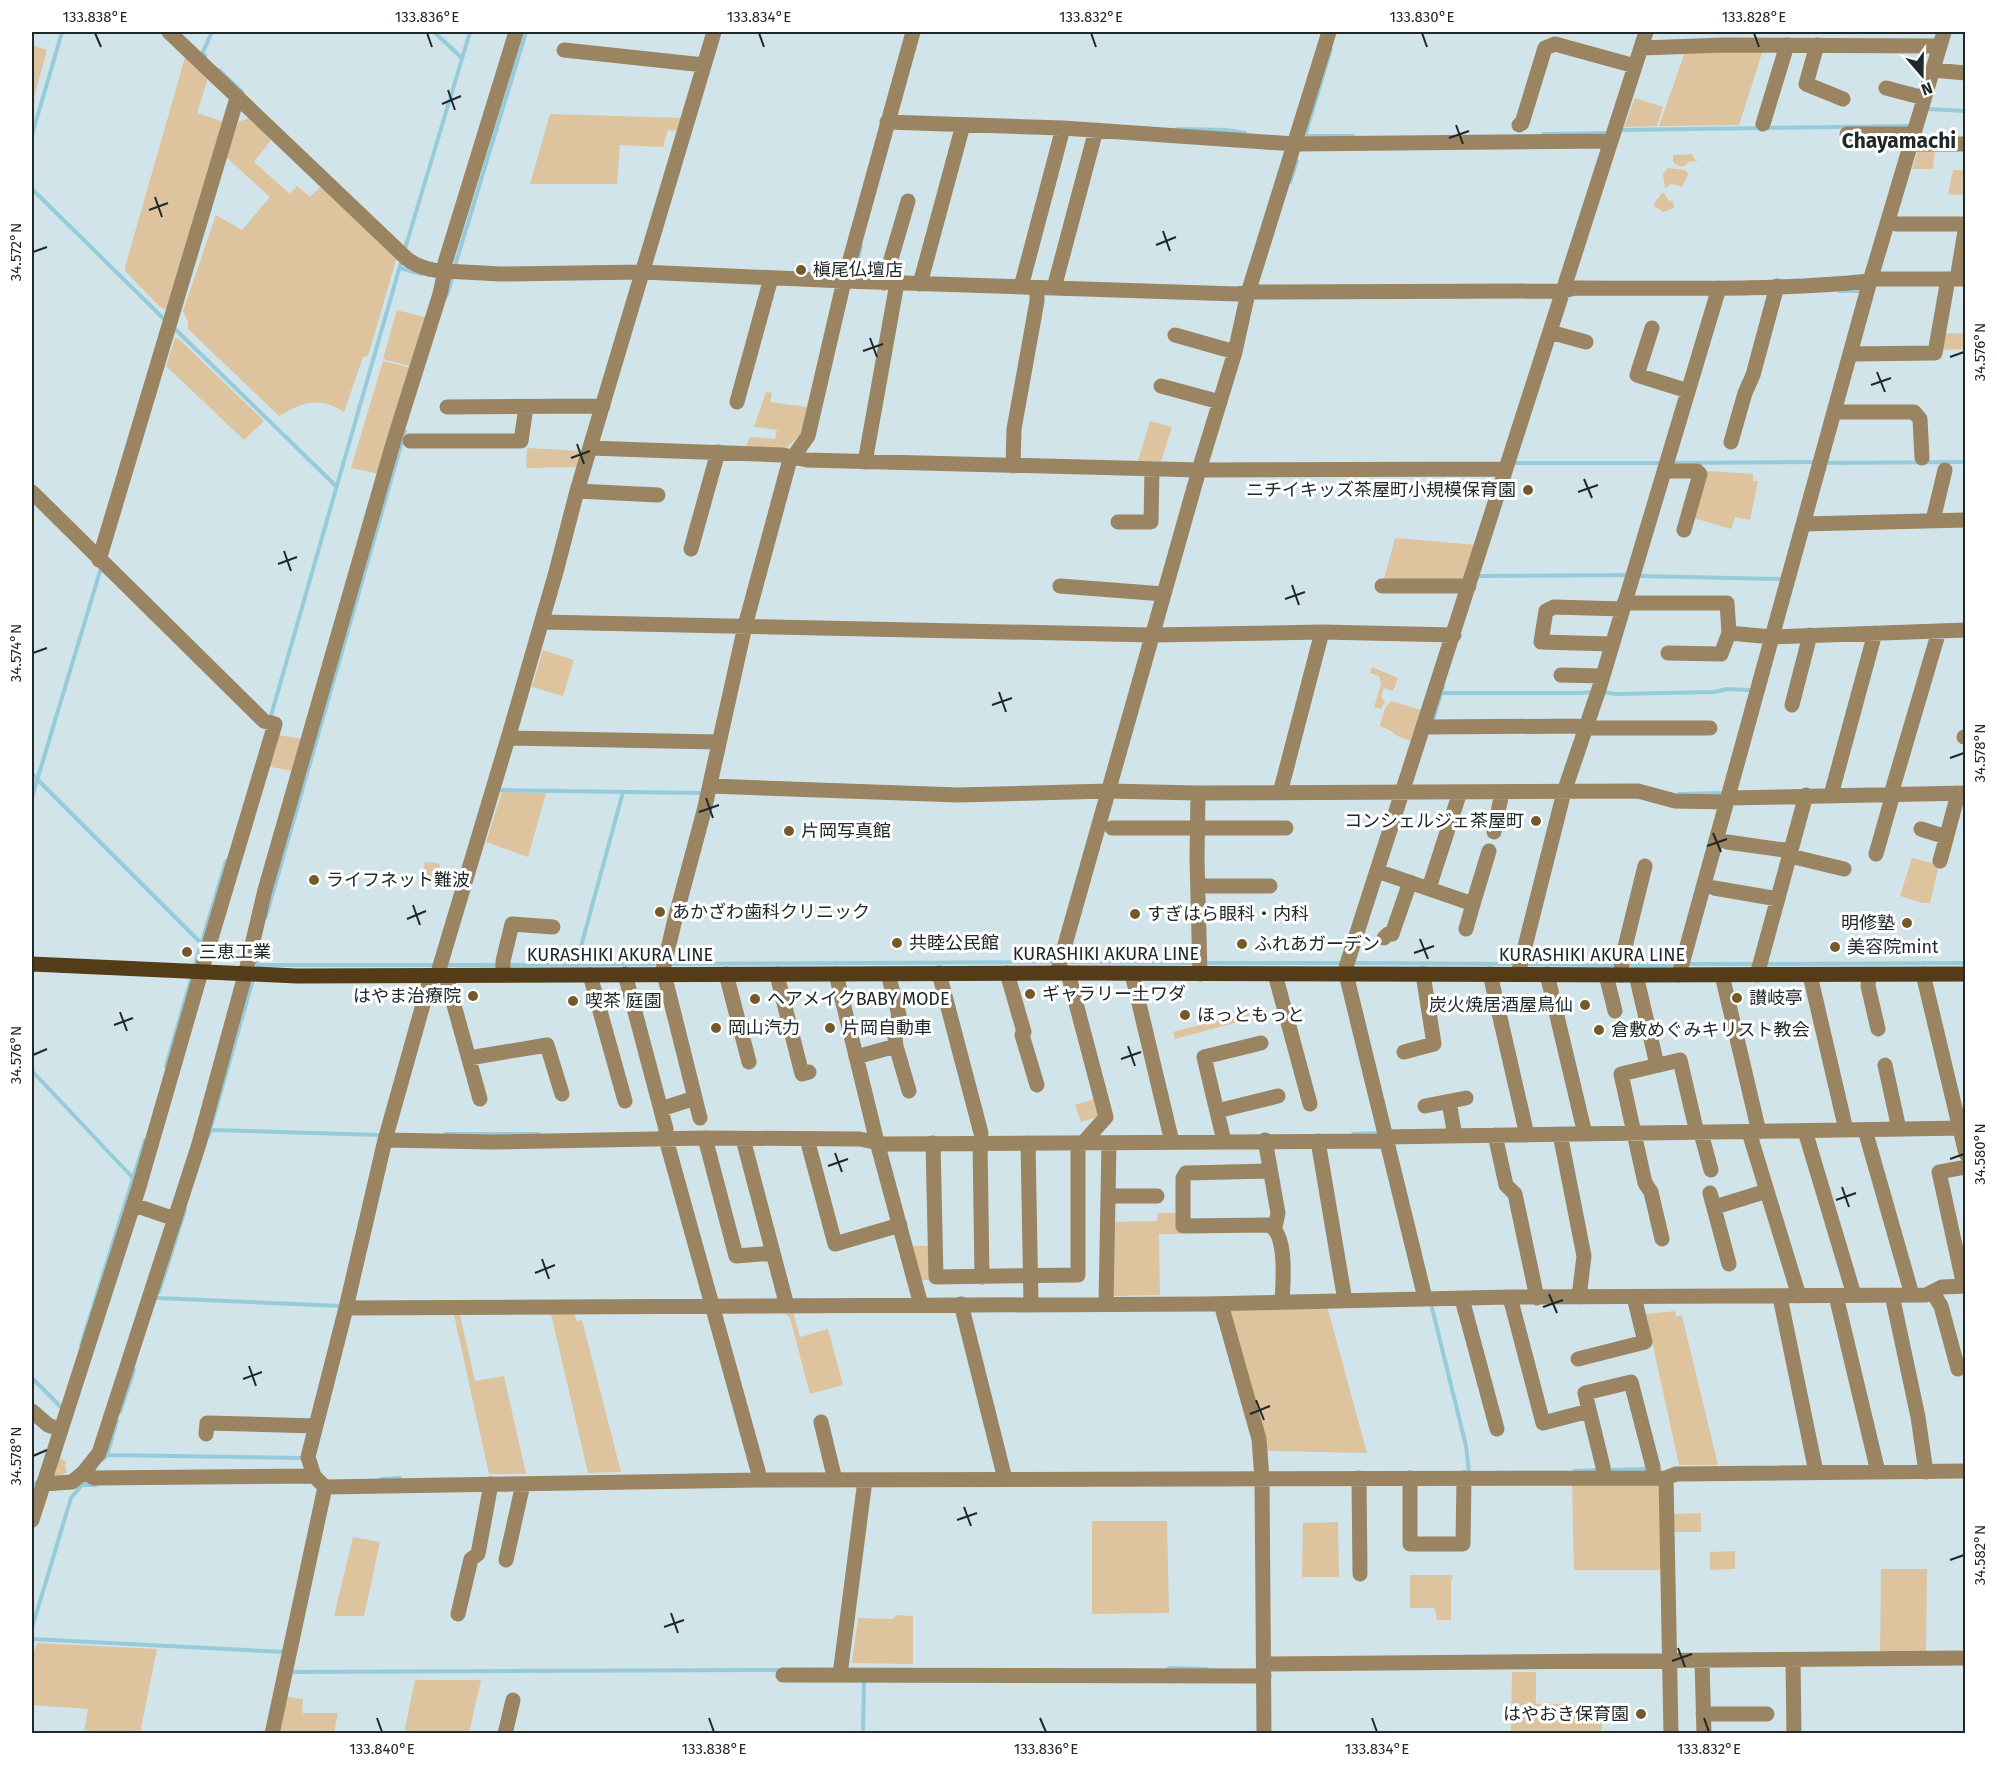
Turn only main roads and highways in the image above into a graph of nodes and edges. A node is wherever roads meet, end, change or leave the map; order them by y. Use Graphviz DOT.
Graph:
graph roads {
  1 [pos="32,964"];
  2 [pos="1965,974"];
  1 -- 2 [label="main road, KURASHIKI AKURA LINE"];
}
